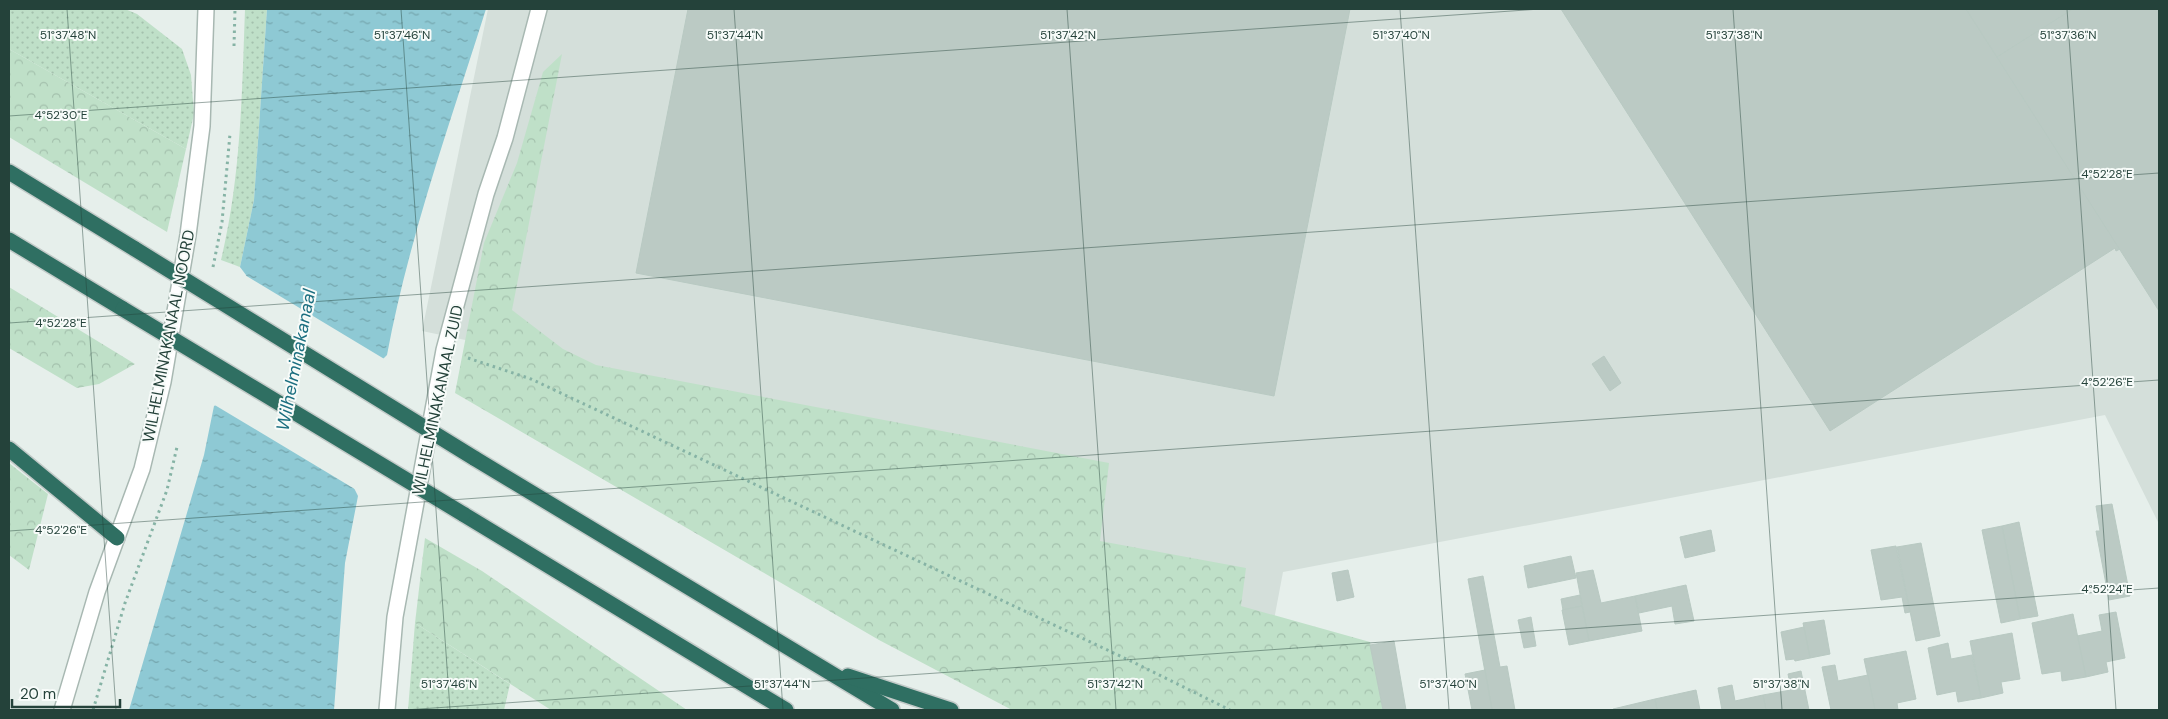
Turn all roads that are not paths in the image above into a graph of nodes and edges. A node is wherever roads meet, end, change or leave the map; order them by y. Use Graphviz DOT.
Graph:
graph roads {
  1 [pos="206,9"];
  2 [pos="539,9"];
  3 [pos="9,172"];
  4 [pos="9,240"];
  5 [pos="9,448"];
  6 [pos="117,538"];
  7 [pos="821,667"];
  8 [pos="62,710"];
  9 [pos="387,710"];
  10 [pos="786,710"];
  11 [pos="892,710"];
  12 [pos="951,710"];
  1 -- 6 [label="street, WILHELMINAKANAAL NOORD"];
  2 -- 9 [label="street, WILHELMINAKANAAL ZUID"];
  3 -- 7 [label="highway, bridge"];
  4 -- 10 [label="highway, bridge"];
  5 -- 6 [label="highway"];
  6 -- 8 [label="street, WILHELMINAKANAAL NOORD"];
  7 -- 11 [label="highway"];
  7 -- 12 [label="highway"];
}
